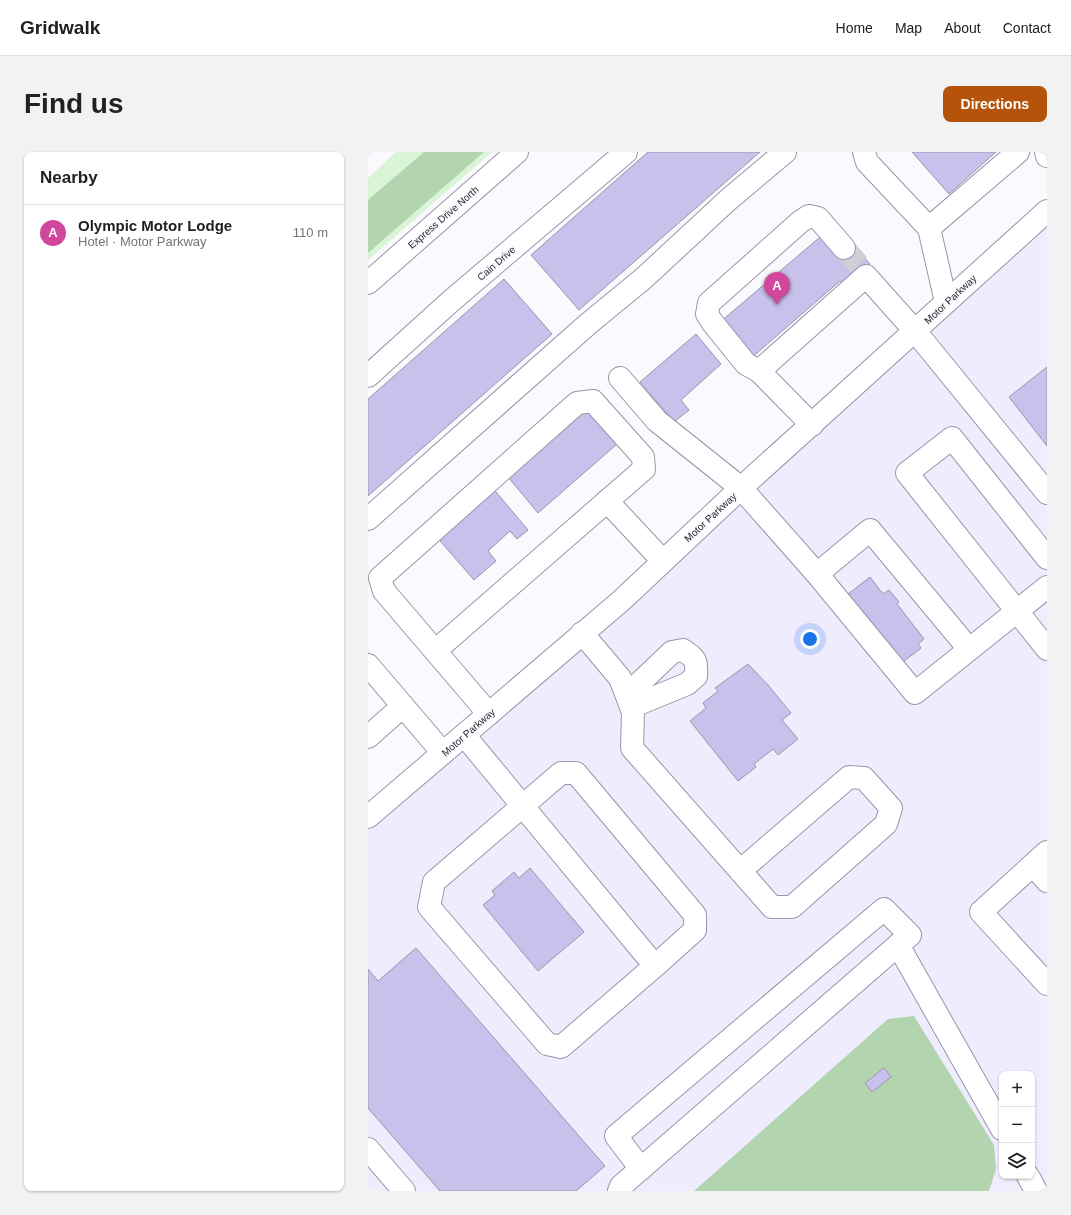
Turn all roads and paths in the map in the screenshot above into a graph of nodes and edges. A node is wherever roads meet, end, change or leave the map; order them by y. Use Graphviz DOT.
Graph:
graph roads {
  1 [pos="517,152"];
  2 [pos="626,152"];
  3 [pos="785,152"];
  4 [pos="864,152"];
  5 [pos="1018,152"];
  6 [pos="1046,152"];
  7 [pos="1047,156"];
  8 [pos="1047,211"];
  9 [pos="929,228"];
  10 [pos="844,248"];
  11 [pos="368,283"];
  12 [pos="946,302"];
  13 [pos="915,331"];
  14 [pos="759,371"];
  15 [pos="368,376"];
  16 [pos="620,378"];
  17 [pos="812,425"];
  18 [pos="741,488"];
  19 [pos="1047,493"];
  20 [pos="607,501"];
  21 [pos="368,518"];
  22 [pos="1047,558"];
  23 [pos="663,561"];
  24 [pos="817,574"];
  25 [pos="1047,587"];
  26 [pos="1017,611"];
  27 [pos="582,634"];
  28 [pos="969,649"];
  29 [pos="1047,649"];
  30 [pos="435,651"];
  31 [pos="368,665"];
  32 [pos="403,706"];
  33 [pos="489,714"];
  34 [pos="464,735"];
  35 [pos="368,737"];
  36 [pos="443,753"];
  37 [pos="523,806"];
  38 [pos="368,817"];
  39 [pos="1040,859"];
  40 [pos="740,871"];
  41 [pos="1047,881"];
  42 [pos="898,945"];
  43 [pos="655,966"];
  44 [pos="1047,984"];
  45 [pos="999,1124"];
  46 [pos="368,1149"];
  47 [pos="641,1169"];
  48 [pos="404,1191"];
  49 [pos="619,1191"];
  1 -- 11 [label="main road, Express Drive North"];
  2 -- 15 [label="main road, Cain Drive"];
  3 -- 21 [label="main road"];
  4 -- 9 [label="main road"];
  5 -- 9 [label="main road"];
  6 -- 7 [label="main road"];
  8 -- 12 [label="main road, Motor Parkway"];
  9 -- 12 [label="main road"];
  10 -- 14 [label="main road"];
  12 -- 13 [label="main road, Motor Parkway"];
  13 -- 14 [label="main road"];
  13 -- 17 [label="main road, Motor Parkway"];
  13 -- 19 [label="main road"];
  14 -- 17 [label="main road"];
  16 -- 18 [label="main road"];
  17 -- 18 [label="main road, Motor Parkway"];
  18 -- 23 [label="main road, Motor Parkway"];
  18 -- 24 [label="main road"];
  20 -- 23 [label="main road"];
  20 -- 30 [label="main road"];
  20 -- 30 [label="main road"];
  22 -- 26 [label="main road"];
  23 -- 27 [label="main road, Motor Parkway"];
  24 -- 28 [label="main road"];
  24 -- 28 [label="main road"];
  25 -- 26 [label="main road"];
  26 -- 28 [label="main road"];
  26 -- 29 [label="main road"];
  27 -- 33 [label="main road, Motor Parkway"];
  27 -- 40 [label="main road"];
  30 -- 33 [label="main road"];
  31 -- 32 [label="main road"];
  32 -- 35 [label="main road"];
  32 -- 36 [label="main road"];
  33 -- 34 [label="main road, Motor Parkway"];
  34 -- 36 [label="main road, Motor Parkway"];
  34 -- 37 [label="main road"];
  36 -- 38 [label="main road, Motor Parkway"];
  37 -- 43 [label="main road"];
  37 -- 43 [label="main road"];
  37 -- 43 [label="main road"];
  39 -- 41 [label="main road"];
  39 -- 44 [label="main road"];
  40 -- 40 [label="main road"];
  42 -- 45 [label="main road"];
  42 -- 47 [label="main road"];
  42 -- 47 [label="main road"];
  46 -- 48 [label="main road"];
  47 -- 49 [label="main road"];
}
